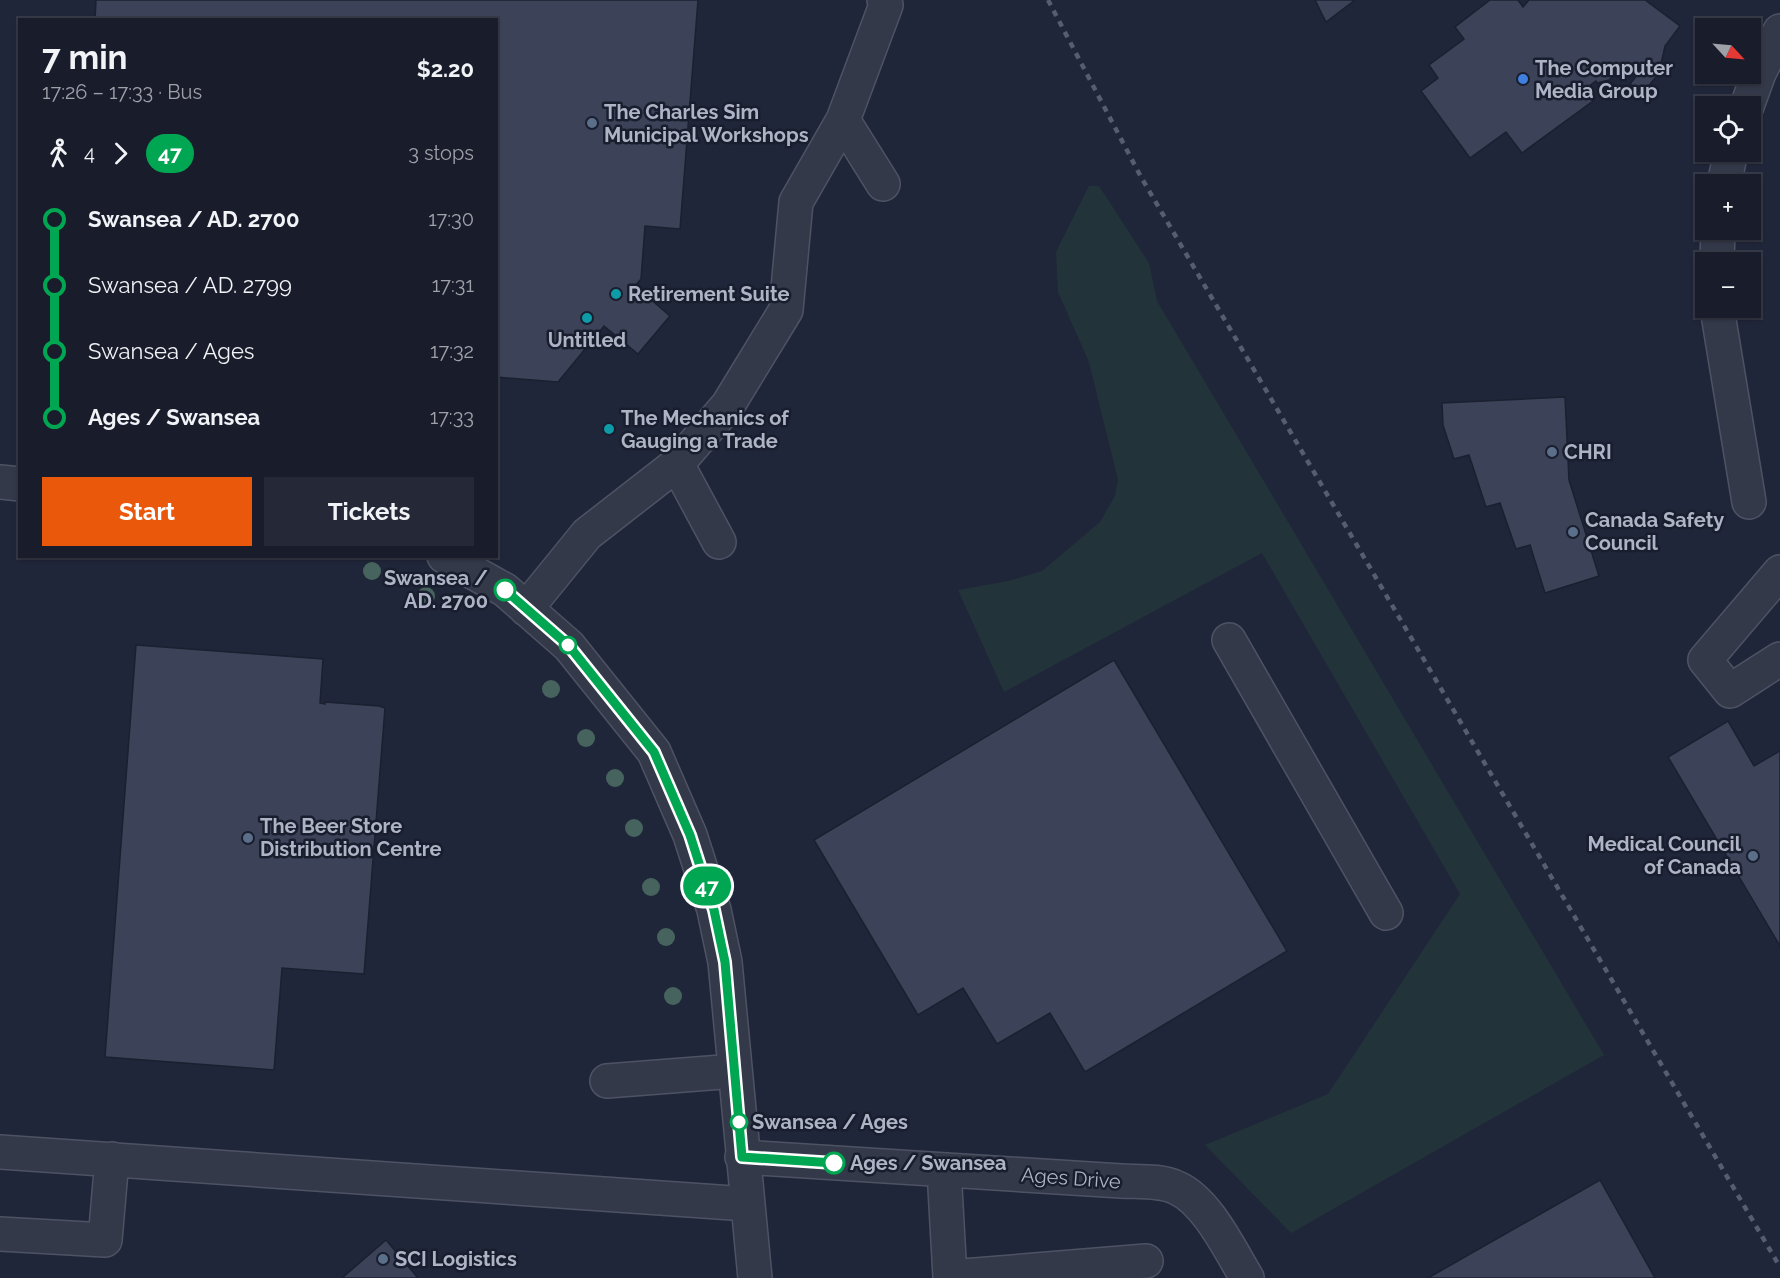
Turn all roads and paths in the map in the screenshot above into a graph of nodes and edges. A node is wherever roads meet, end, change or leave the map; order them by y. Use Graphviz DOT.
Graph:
graph roads {
  1 [pos="884,0"];
  2 [pos="1780,31"];
  3 [pos="1750,96"];
  4 [pos="843,120"];
  5 [pos="883,184"];
  6 [pos="1719,318"];
  7 [pos="677,464"];
  8 [pos="0,482"];
  9 [pos="18,484"];
  10 [pos="1749,502"];
  11 [pos="719,542"];
  12 [pos="448,558"];
  13 [pos="1780,572"];
  14 [pos="526,609"];
  15 [pos="1229,640"];
  16 [pos="1780,659"];
  17 [pos="1386,913"];
  18 [pos="735,1071"];
  19 [pos="607,1081"];
  20 [pos="0,1152"];
  21 [pos="742,1157"];
  22 [pos="112,1160"];
  23 [pos="944,1170"];
  24 [pos="747,1204"];
  25 [pos="0,1234"];
  26 [pos="1146,1261"];
  27 [pos="950,1277"];
  28 [pos="755,1278"];
  29 [pos="944,1278"];
  30 [pos="1247,1278"];
  1 -- 4 [label="street"];
  2 -- 3 [label="street"];
  4 -- 5 [label="street"];
  4 -- 7 [label="street"];
  6 -- 10 [label="street"];
  7 -- 11 [label="street"];
  7 -- 14 [label="street"];
  8 -- 9 [label="street"];
  12 -- 14 [label="street"];
  13 -- 16 [label="street"];
  14 -- 18 [label="street"];
  15 -- 17 [label="street"];
  18 -- 19 [label="street"];
  18 -- 21 [label="street"];
  20 -- 22 [label="street"];
  21 -- 23 [label="street, Ages Drive"];
  21 -- 24 [label="street"];
  22 -- 24 [label="street"];
  22 -- 25 [label="street"];
  23 -- 27 [label="street"];
  23 -- 30 [label="street, Ages Drive"];
  24 -- 28 [label="street"];
  26 -- 27 [label="street"];
  27 -- 29 [label="street"];
}
